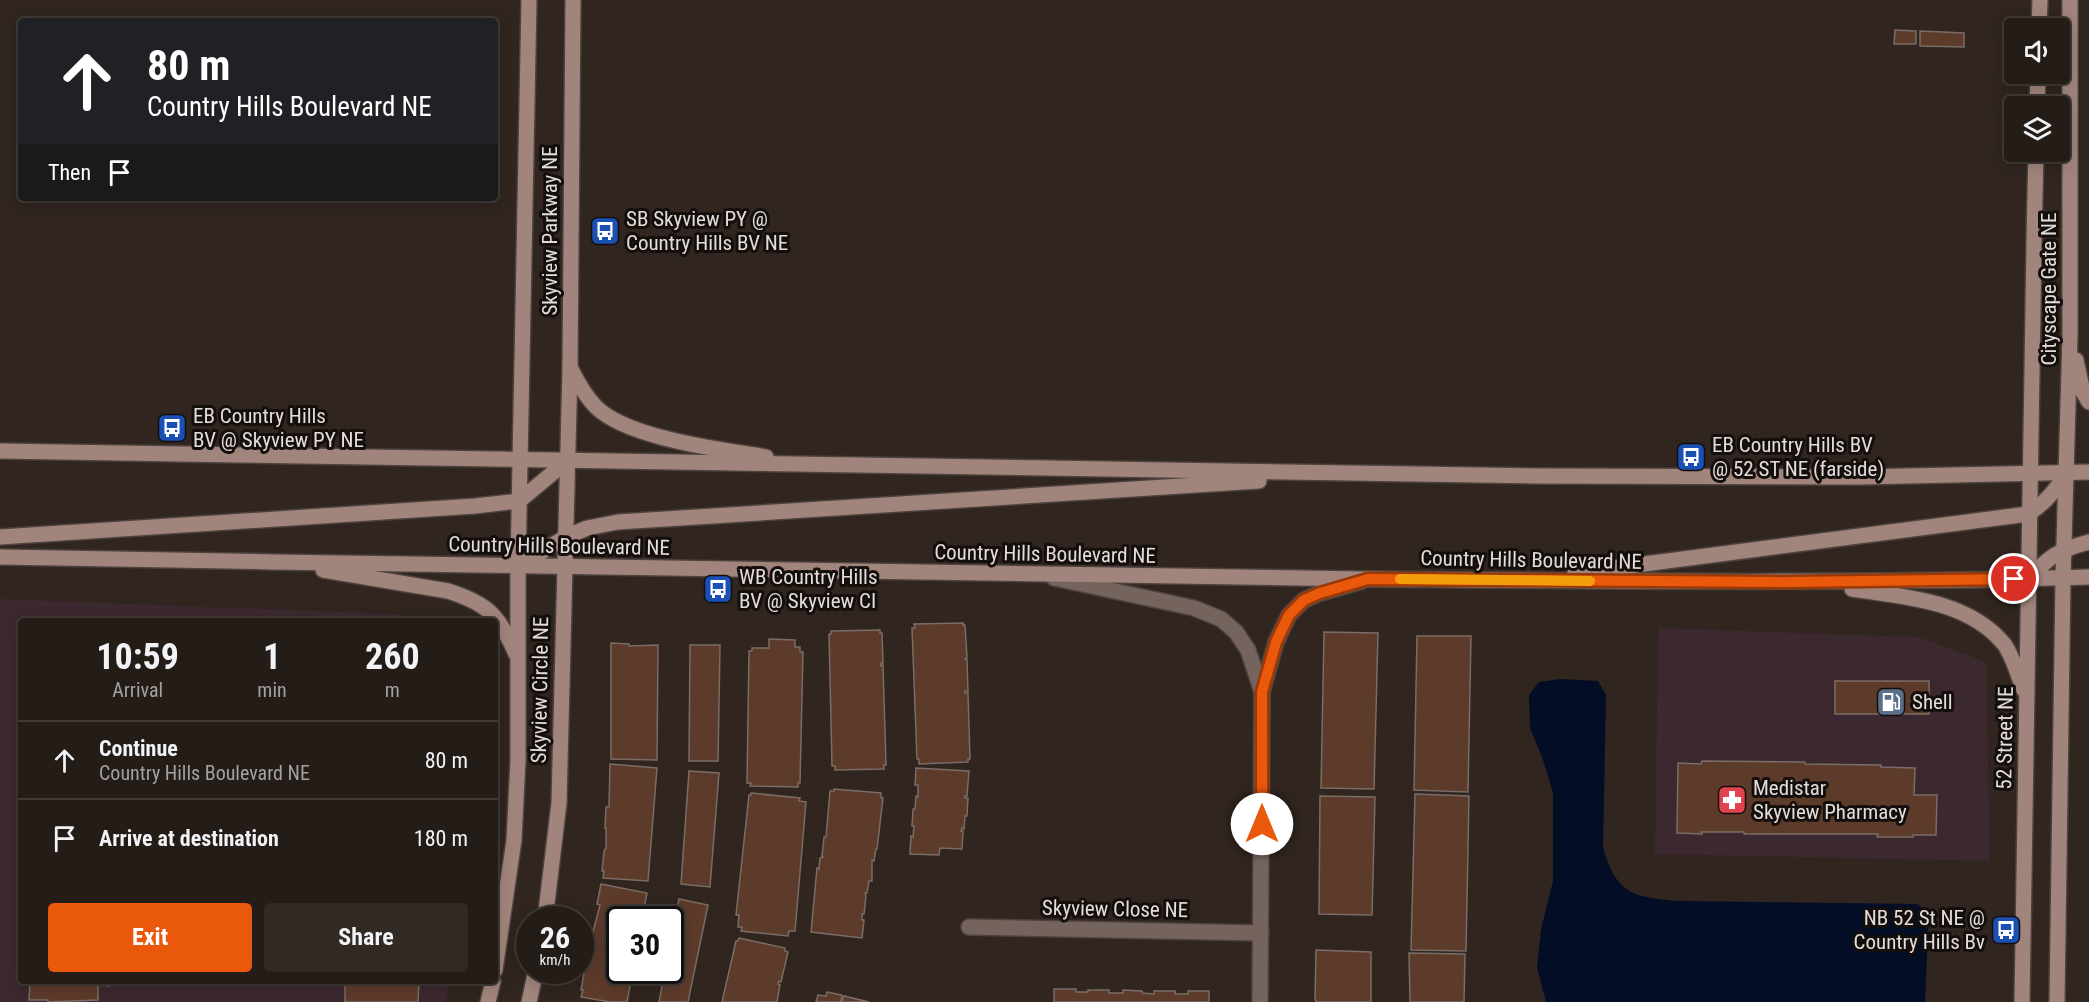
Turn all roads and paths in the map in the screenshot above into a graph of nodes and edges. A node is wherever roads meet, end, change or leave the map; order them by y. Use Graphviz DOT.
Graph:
graph roads {
  1 [pos="529,0"];
  2 [pos="573,0"];
  3 [pos="2040,0"];
  4 [pos="2070,0"];
  5 [pos="2039,18"];
  6 [pos="2036,162"];
  7 [pos="2070,336"];
  8 [pos="570,368"];
  9 [pos="2089,402"];
  10 [pos="0,451"];
  11 [pos="520,461"];
  12 [pos="567,461"];
  13 [pos="810,465"];
  14 [pos="2089,472"];
  15 [pos="2067,473"];
  16 [pos="1369,474"];
  17 [pos="2028,474"];
  18 [pos="519,501"];
  19 [pos="2028,514"];
  20 [pos="0,537"];
  21 [pos="566,537"];
  22 [pos="2089,542"];
  23 [pos="2064,548"];
  24 [pos="0,557"];
  25 [pos="274,562"];
  26 [pos="518,566"];
  27 [pos="565,566"];
  28 [pos="1038,575"];
  29 [pos="2089,577"];
  30 [pos="2063,578"];
  31 [pos="1368,579"];
  32 [pos="2029,579"];
  33 [pos="1518,581"];
  34 [pos="1811,582"];
  35 [pos="497,618"];
  36 [pos="498,619"];
  37 [pos="519,660"];
  38 [pos="1262,692"];
  39 [pos="2027,699"];
  40 [pos="547,906"];
  41 [pos="969,927"];
  42 [pos="1261,933"];
  43 [pos="498,949"];
  44 [pos="492,984"];
  45 [pos="533,984"];
  46 [pos="488,1002"];
  47 [pos="529,1002"];
  48 [pos="1260,1002"];
  49 [pos="2022,1002"];
  50 [pos="2057,1002"];
  1 -- 11 [label="main road, Skyview Parkway NE"];
  2 -- 8 [label="main road, Skyview Parkway NE"];
  3 -- 5 [label="main road"];
  4 -- 7 [label="main road, Cityscape Gate NE"];
  6 -- 17 [label="main road, Cityscape Gate NE"];
  7 -- 9 [label="main road"];
  7 -- 15 [label="main road, Cityscape Gate NE"];
  8 -- 12 [label="main road, Skyview Parkway NE"];
  8 -- 13 [label="main road"];
  10 -- 11 [label="main road"];
  11 -- 12 [label="main road"];
  11 -- 18 [label="main road, Skyview Circle NE"];
  12 -- 13 [label="main road"];
  12 -- 18 [label="main road"];
  12 -- 21 [label="main road, Skyview Circle NE"];
  13 -- 16 [label="main road"];
  14 -- 15 [label="main road"];
  15 -- 17 [label="main road"];
  15 -- 19 [label="main road"];
  15 -- 23 [label="main road, Cityscape Gate NE"];
  16 -- 17 [label="main road"];
  16 -- 21 [label="main road"];
  17 -- 19 [label="main road, 52 Street NE"];
  18 -- 20 [label="main road"];
  18 -- 26 [label="main road, Skyview Circle NE"];
  19 -- 32 [label="main road, 52 Street NE"];
  19 -- 33 [label="main road"];
  21 -- 26 [label="main road"];
  21 -- 27 [label="main road, Skyview Circle NE"];
  22 -- 23 [label="main road"];
  23 -- 30 [label="main road, Cityscape Gate NE"];
  23 -- 32 [label="main road"];
  24 -- 25 [label="main road, Country Hills Boulevard NE"];
  25 -- 26 [label="main road, Country Hills Boulevard NE"];
  25 -- 35 [label="main road"];
  26 -- 27 [label="main road, Country Hills Boulevard NE"];
  26 -- 37 [label="main road, Skyview Circle NE"];
  27 -- 28 [label="main road, Country Hills Boulevard NE"];
  27 -- 40 [label="main road, Skyview Circle NE"];
  28 -- 31 [label="main road, Country Hills Boulevard NE"];
  28 -- 38 [label="street"];
  29 -- 30 [label="main road, Country Hills Boulevard NE"];
  30 -- 32 [label="main road, Country Hills Boulevard NE"];
  30 -- 50 [label="main road"];
  31 -- 33 [label="main road, Country Hills Boulevard NE"];
  31 -- 38 [label="street"];
  32 -- 34 [label="main road, Country Hills Boulevard NE"];
  32 -- 39 [label="main road, 52 Street NE"];
  33 -- 34 [label="main road, Country Hills Boulevard NE"];
  34 -- 39 [label="main road"];
  36 -- 37 [label="main road"];
  37 -- 43 [label="main road, Skyview Circle NE"];
  38 -- 42 [label="street"];
  39 -- 49 [label="main road, 52 Street NE"];
  41 -- 42 [label="street, Skyview Close NE"];
  42 -- 48 [label="street"];
  44 -- 46 [label="main road"];
  45 -- 47 [label="main road"];
}
